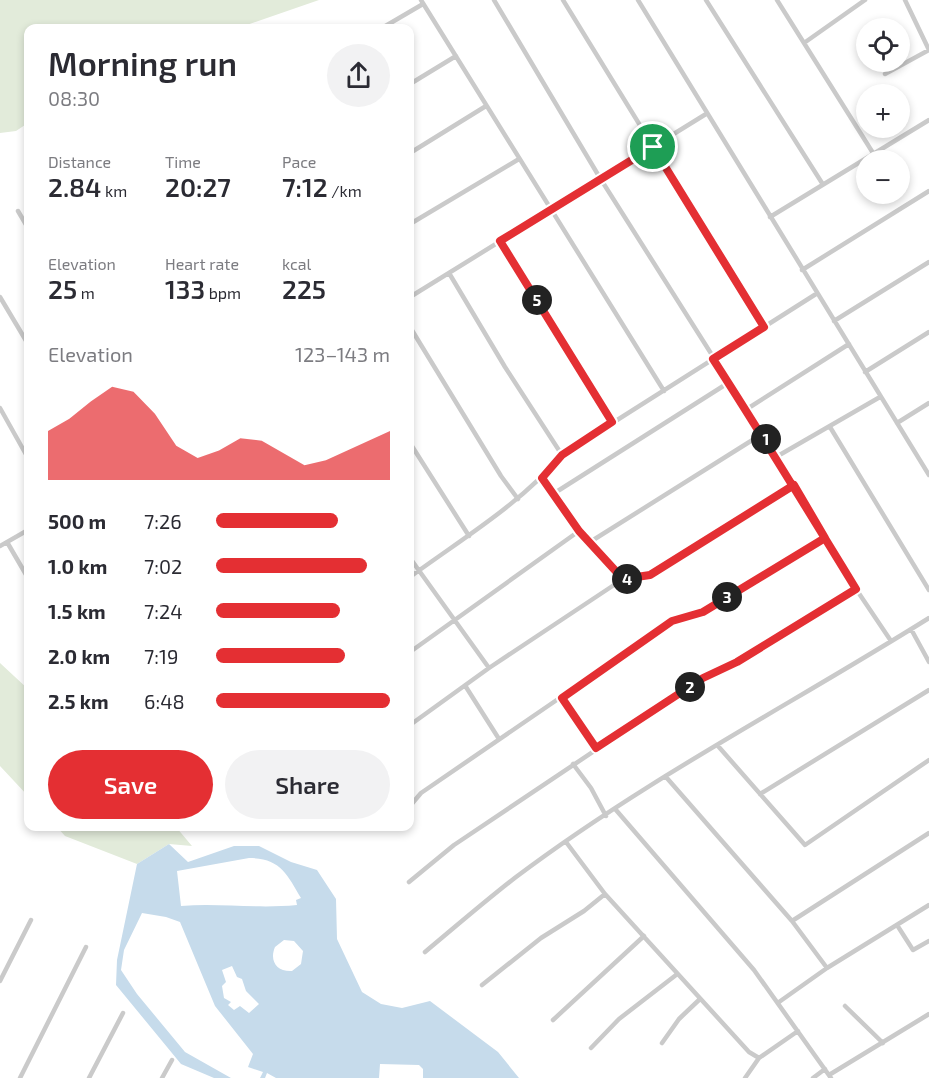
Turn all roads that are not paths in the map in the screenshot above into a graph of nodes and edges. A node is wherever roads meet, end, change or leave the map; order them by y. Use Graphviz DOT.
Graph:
graph roads {
  1 [pos="494,0"];
  2 [pos="563,0"];
  3 [pos="638,0"];
  4 [pos="706,0"];
  5 [pos="777,0"];
  6 [pos="865,0"];
  7 [pos="905,0"];
  8 [pos="422,2"];
  9 [pos="388,24"];
  10 [pos="804,43"];
  11 [pos="929,50"];
  12 [pos="456,56"];
  13 [pos="885,74"];
  14 [pos="414,82"];
  15 [pos="486,106"];
  16 [pos="706,114"];
  17 [pos="929,120"];
  18 [pos="653,147"];
  19 [pos="871,150"];
  20 [pos="878,150"];
  21 [pos="414,151"];
  22 [pos="519,159"];
  23 [pos="856,163"];
  24 [pos="600,178"];
  25 [pos="822,183"];
  26 [pos="929,191"];
  27 [pos="551,210"];
  28 [pos="18,211"];
  29 [pos="770,217"];
  30 [pos="24,221"];
  31 [pos="414,222"];
  32 [pos="500,241"];
  33 [pos="929,262"];
  34 [pos="802,270"];
  35 [pos="449,273"];
  36 [pos="816,294"];
  37 [pos="414,295"];
  38 [pos="0,297"];
  39 [pos="834,321"];
  40 [pos="764,327"];
  41 [pos="929,332"];
  42 [pos="414,334"];
  43 [pos="24,337"];
  44 [pos="849,344"];
  45 [pos="713,359"];
  46 [pos="865,372"];
  47 [pos="728,382"];
  48 [pos="664,391"];
  49 [pos="880,397"];
  50 [pos="929,403"];
  51 [pos="0,408"];
  52 [pos="747,409"];
  53 [pos="612,422"];
  54 [pos="897,423"];
  55 [pos="830,427"];
  56 [pos="762,434"];
  57 [pos="414,449"];
  58 [pos="24,451"];
  59 [pos="562,455"];
  60 [pos="776,457"];
  61 [pos="929,475"];
  62 [pos="542,478"];
  63 [pos="794,485"];
  64 [pos="553,494"];
  65 [pos="518,499"];
  66 [pos="579,531"];
  67 [pos="24,532"];
  68 [pos="469,536"];
  69 [pos="825,538"];
  70 [pos="7,542"];
  71 [pos="590,542"];
  72 [pos="0,546"];
  73 [pos="414,564"];
  74 [pos="418,570"];
  75 [pos="24,571"];
  76 [pos="414,574"];
  77 [pos="623,579"];
  78 [pos="856,589"];
  79 [pos="929,590"];
  80 [pos="929,618"];
  81 [pos="453,619"];
  82 [pos="911,629"];
  83 [pos="891,641"];
  84 [pos="414,649"];
  85 [pos="929,662"];
  86 [pos="489,668"];
  87 [pos="466,687"];
  88 [pos="929,690"];
  89 [pos="562,698"];
  90 [pos="414,722"];
  91 [pos="500,739"];
  92 [pos="717,746"];
  93 [pos="596,748"];
  94 [pos="929,760"];
  95 [pos="573,764"];
  96 [pos="666,777"];
  97 [pos="760,794"];
  98 [pos="414,801"];
  99 [pos="616,810"];
  100 [pos="606,816"];
  101 [pos="929,833"];
  102 [pos="566,842"];
  103 [pos="409,882"];
  104 [pos="605,894"];
  105 [pos="929,906"];
  106 [pos="31,920"];
  107 [pos="792,921"];
  108 [pos="897,925"];
  109 [pos="644,936"];
  110 [pos="929,941"];
  111 [pos="86,947"];
  112 [pos="425,952"];
  113 [pos="827,968"];
  114 [pos="676,975"];
  115 [pos="0,981"];
  116 [pos="482,985"];
  117 [pos="700,999"];
  118 [pos="779,1002"];
  119 [pos="845,1006"];
  120 [pos="123,1013"];
  121 [pos="929,1014"];
  122 [pos="553,1020"];
  123 [pos="798,1031"];
  124 [pos="662,1043"];
  125 [pos="883,1043"];
  126 [pos="591,1048"];
  127 [pos="759,1058"];
  128 [pos="172,1060"];
  129 [pos="825,1069"];
  130 [pos="830,1077"];
  131 [pos="20,1078"];
  132 [pos="89,1078"];
  133 [pos="162,1078"];
  134 [pos="745,1078"];
  135 [pos="813,1078"];
  1 -- 24 [label="street"];
  2 -- 18 [label="street"];
  3 -- 16 [label="street"];
  4 -- 25 [label="street"];
  5 -- 10 [label="street"];
  6 -- 10 [label="street"];
  7 -- 11 [label="street"];
  8 -- 9 [label="street"];
  8 -- 12 [label="street"];
  10 -- 19 [label="street"];
  11 -- 13 [label="street"];
  12 -- 14 [label="street"];
  12 -- 15 [label="street"];
  15 -- 21 [label="street"];
  15 -- 22 [label="street"];
  16 -- 18 [label="street"];
  16 -- 29 [label="street"];
  17 -- 20 [label="street"];
  18 -- 24 [label="street"];
  18 -- 40 [label="street"];
  22 -- 27 [label="street"];
  22 -- 31 [label="street"];
  23 -- 25 [label="street"];
  24 -- 27 [label="street"];
  24 -- 45 [label="street"];
  25 -- 29 [label="street"];
  26 -- 34 [label="street"];
  27 -- 32 [label="street"];
  27 -- 48 [label="street"];
  28 -- 30 [label="street"];
  29 -- 34 [label="street"];
  32 -- 35 [label="street"];
  32 -- 53 [label="street"];
  33 -- 39 [label="street"];
  34 -- 36 [label="street"];
  35 -- 37 [label="street"];
  35 -- 59 [label="street"];
  36 -- 39 [label="street"];
  36 -- 40 [label="street"];
  38 -- 43 [label="street"];
  39 -- 44 [label="street"];
  40 -- 45 [label="street"];
  41 -- 46 [label="street"];
  42 -- 65 [label="street"];
  44 -- 46 [label="street"];
  44 -- 52 [label="street"];
  45 -- 47 [label="street"];
  45 -- 48 [label="street"];
  46 -- 49 [label="street"];
  47 -- 52 [label="street"];
  47 -- 64 [label="street"];
  48 -- 53 [label="street"];
  49 -- 54 [label="street"];
  49 -- 55 [label="street"];
  50 -- 54 [label="street"];
  51 -- 58 [label="street"];
  52 -- 56 [label="street"];
  53 -- 59 [label="street"];
  54 -- 61 [label="street"];
  55 -- 60 [label="street"];
  55 -- 79 [label="street"];
  56 -- 60 [label="street"];
  56 -- 71 [label="street"];
  57 -- 68 [label="street"];
  59 -- 62 [label="street"];
  60 -- 63 [label="street"];
  62 -- 64 [label="street"];
  62 -- 65 [label="street"];
  63 -- 69 [label="street"];
  63 -- 77 [label="street"];
  64 -- 66 [label="street"];
  65 -- 68 [label="street"];
  66 -- 71 [label="street"];
  66 -- 81 [label="street"];
  67 -- 70 [label="street"];
  68 -- 74 [label="street"];
  69 -- 78 [label="street"];
  69 -- 89 [label="street"];
  70 -- 72 [label="street"];
  70 -- 75 [label="street"];
  71 -- 77 [label="street"];
  73 -- 74 [label="street"];
  74 -- 76 [label="street"];
  74 -- 81 [label="street"];
  77 -- 86 [label="street"];
  78 -- 83 [label="street"];
  78 -- 93 [label="street"];
  80 -- 82 [label="street"];
  81 -- 84 [label="street"];
  81 -- 86 [label="street"];
  82 -- 83 [label="street"];
  82 -- 85 [label="street"];
  83 -- 92 [label="street"];
  86 -- 87 [label="street"];
  87 -- 90 [label="street"];
  87 -- 91 [label="street"];
  88 -- 97 [label="street"];
  89 -- 91 [label="street"];
  89 -- 93 [label="street"];
  91 -- 98 [label="street"];
  92 -- 96 [label="street"];
  92 -- 97 [label="street"];
  93 -- 95 [label="street"];
  94 -- 97 [label="street"];
  95 -- 100 [label="street"];
  95 -- 103 [label="street"];
  96 -- 99 [label="street"];
  96 -- 107 [label="street"];
  99 -- 100 [label="street"];
  99 -- 118 [label="street"];
  100 -- 102 [label="street"];
  101 -- 107 [label="street"];
  102 -- 104 [label="street"];
  102 -- 112 [label="street"];
  104 -- 109 [label="street"];
  104 -- 116 [label="street"];
  105 -- 108 [label="street"];
  106 -- 115 [label="street"];
  107 -- 113 [label="street"];
  108 -- 110 [label="street"];
  108 -- 113 [label="street"];
  109 -- 114 [label="street"];
  109 -- 122 [label="street"];
  111 -- 131 [label="street"];
  113 -- 118 [label="street"];
  114 -- 117 [label="street"];
  114 -- 126 [label="street"];
  117 -- 124 [label="street"];
  117 -- 127 [label="street"];
  118 -- 123 [label="street"];
  119 -- 125 [label="street"];
  120 -- 132 [label="street"];
  121 -- 125 [label="street"];
  123 -- 127 [label="street"];
  123 -- 129 [label="street"];
  125 -- 130 [label="street"];
  127 -- 134 [label="street"];
  128 -- 133 [label="street"];
  129 -- 130 [label="street"];
  129 -- 135 [label="street"];
}
